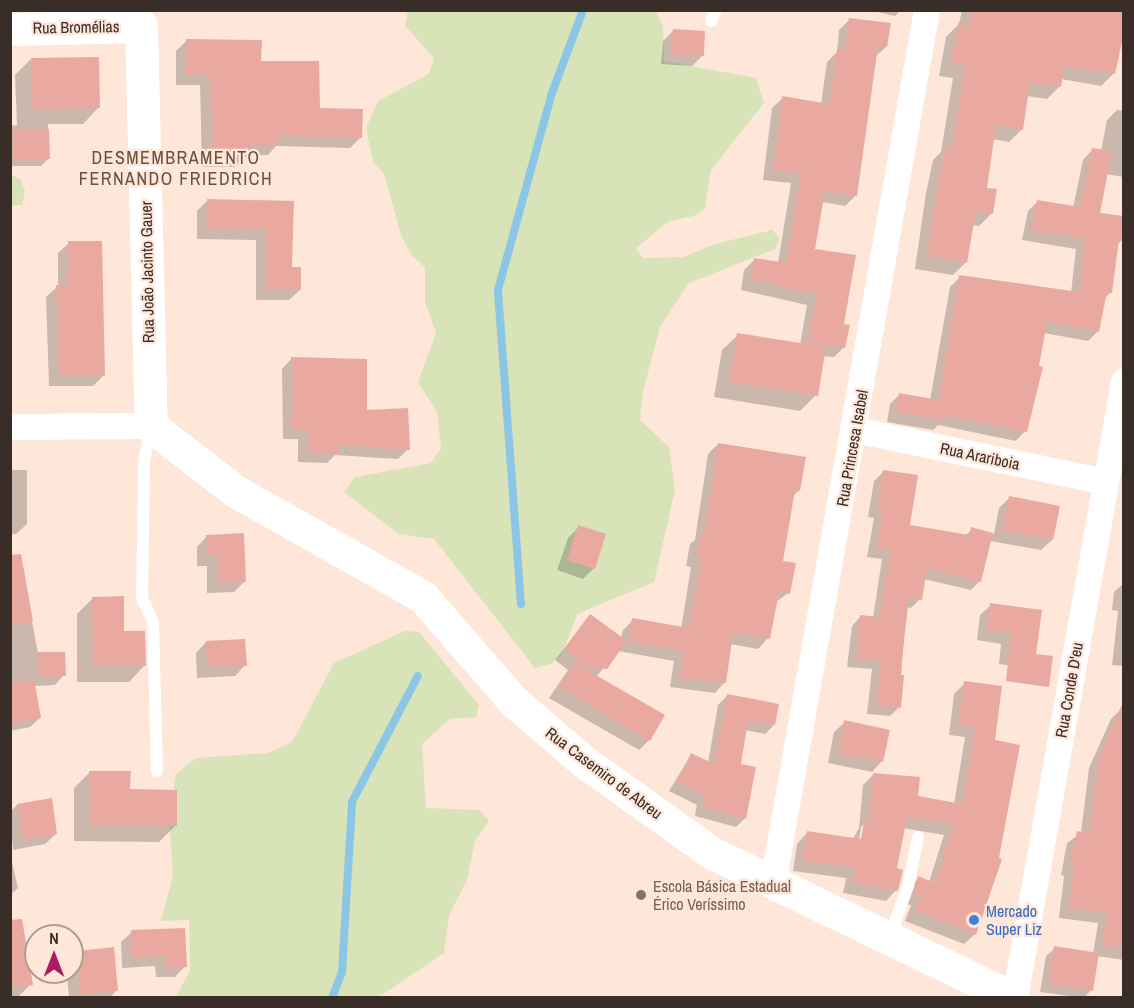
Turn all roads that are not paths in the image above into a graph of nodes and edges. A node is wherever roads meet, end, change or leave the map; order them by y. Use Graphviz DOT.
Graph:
graph roads {
  1 [pos="927,10"];
  2 [pos="141,18"];
  3 [pos="10,28"];
  4 [pos="1124,382"];
  5 [pos="151,426"];
  6 [pos="10,427"];
  7 [pos="855,430"];
  8 [pos="1115,483"];
  9 [pos="157,771"];
  10 [pos="918,837"];
  11 [pos="773,884"];
  12 [pos="889,939"];
  13 [pos="1001,994"];
  1 -- 7 [label="street, Rua Princesa Isabel"];
  2 -- 3 [label="street, Rua Bromélias"];
  2 -- 5 [label="street, Rua João Jacinto Gauer"];
  4 -- 8 [label="street, Rua Conde D'eu"];
  5 -- 6 [label="street"];
  5 -- 9 [label="lane"];
  5 -- 11 [label="street, Rua Casemiro de Abreu"];
  7 -- 8 [label="street, Rua Arariboia"];
  7 -- 11 [label="street, Rua Princesa Isabel"];
  8 -- 13 [label="street, Rua Conde D'eu"];
  10 -- 12 [label="lane"];
  11 -- 12 [label="street, Rua Casemiro de Abreu"];
  12 -- 13 [label="street, Rua Casemiro de Abreu"];
}
